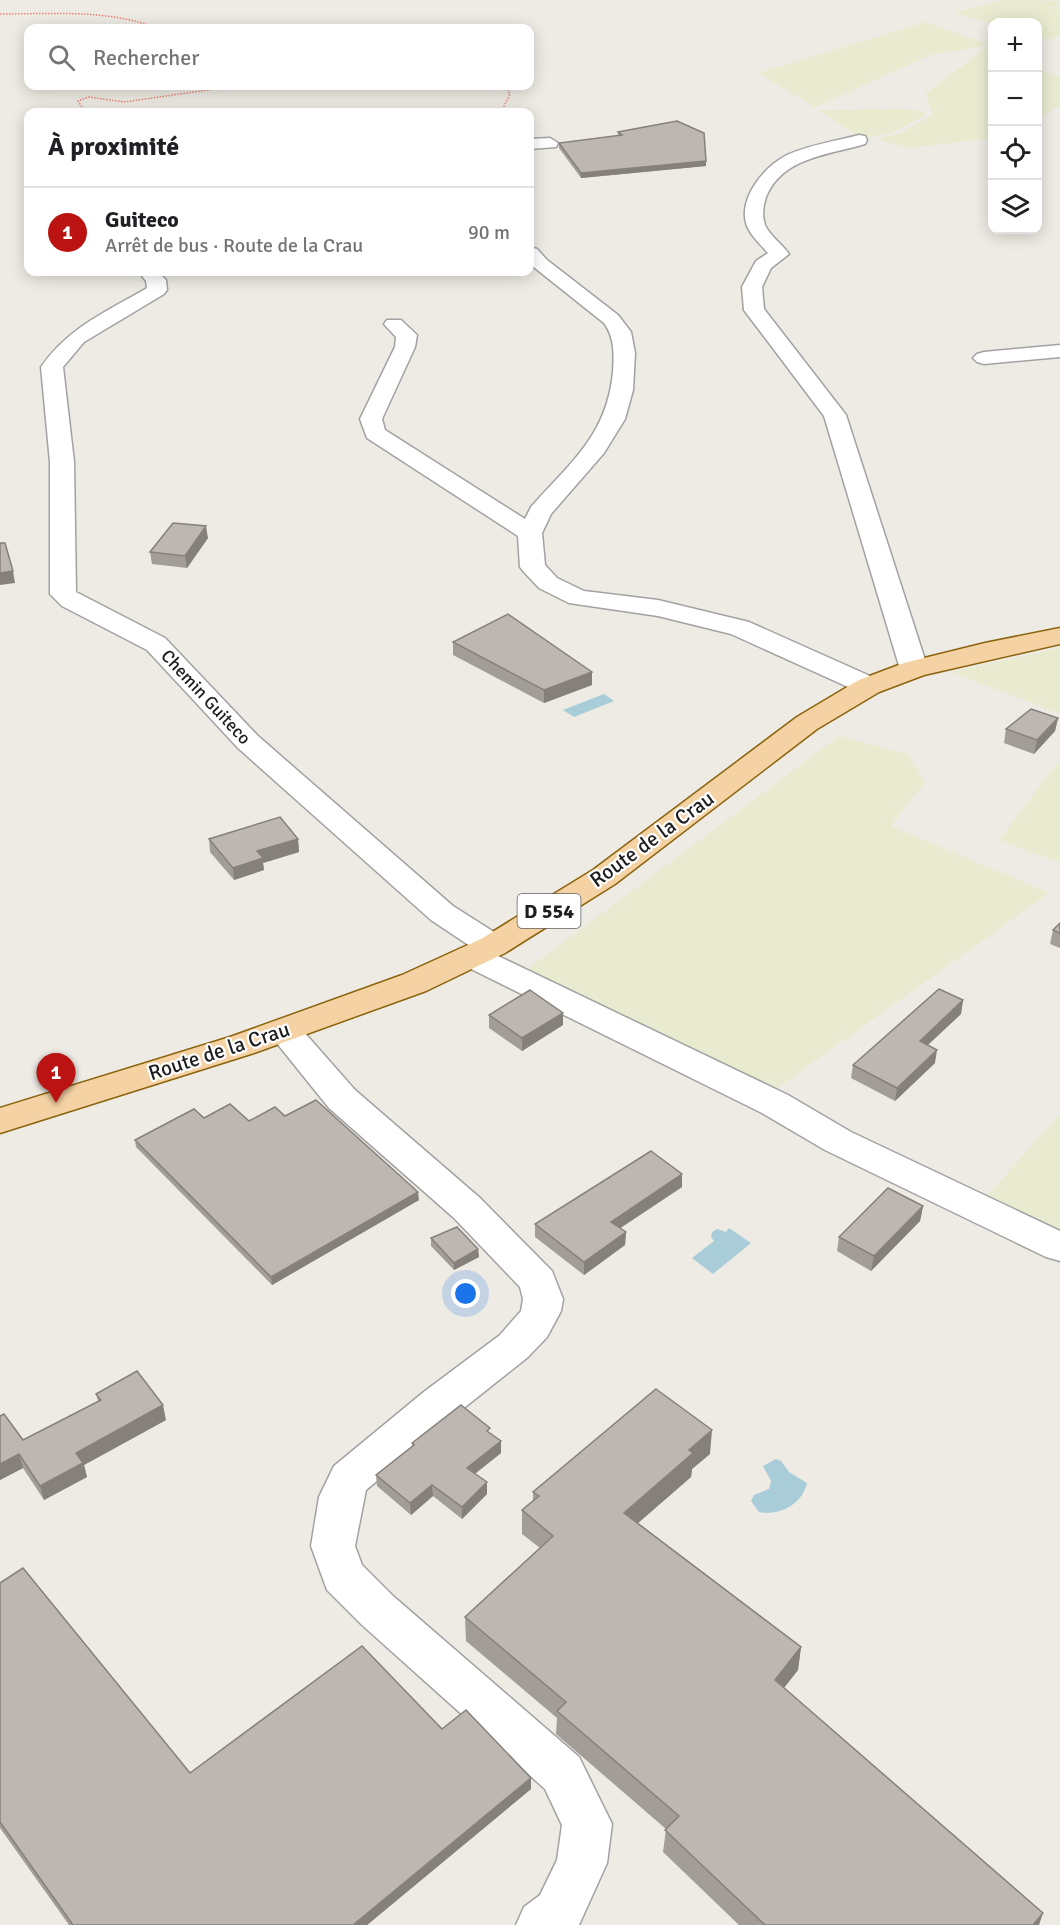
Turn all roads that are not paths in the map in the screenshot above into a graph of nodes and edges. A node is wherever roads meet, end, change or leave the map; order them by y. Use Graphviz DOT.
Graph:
graph roads {
  1 [pos="859,140"];
  2 [pos="550,143"];
  3 [pos="534,144"];
  4 [pos="534,257"];
  5 [pos="153,276"];
  6 [pos="394,324"];
  7 [pos="1060,351"];
  8 [pos="984,358"];
  9 [pos="530,533"];
  10 [pos="1060,636"];
  11 [pos="914,669"];
  12 [pos="869,686"];
  13 [pos="482,951"];
  14 [pos="284,1030"];
  15 [pos="0,1121"];
  16 [pos="1060,1247"];
  17 [pos="542,1925"];
  1 -- 11 [label="street"];
  2 -- 3 [label="street"];
  4 -- 9 [label="street"];
  5 -- 13 [label="street, Chemin Guiteco"];
  6 -- 9 [label="street"];
  7 -- 8 [label="street"];
  9 -- 12 [label="street"];
  10 -- 11 [label="main road, Route de la Crau / D 554"];
  11 -- 12 [label="main road, Route de la Crau / D 554"];
  12 -- 13 [label="main road, Route de la Crau / D 554"];
  13 -- 14 [label="main road, Route de la Crau / D 554"];
  13 -- 16 [label="street"];
  14 -- 15 [label="main road, Route de la Crau / D 554"];
  14 -- 17 [label="street"];
}
